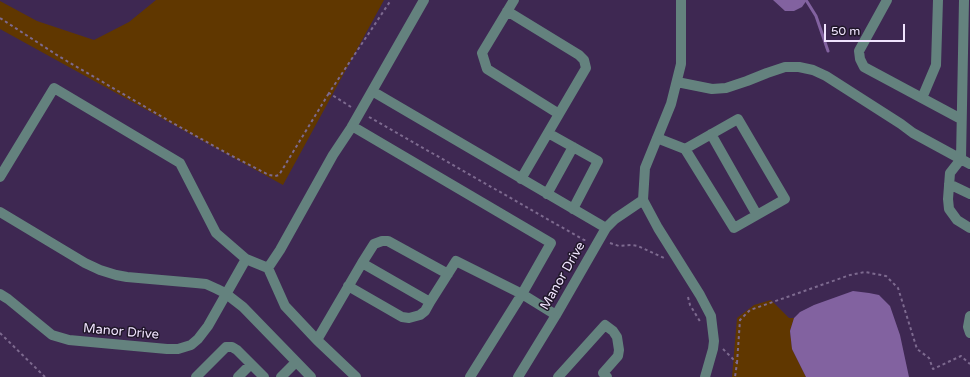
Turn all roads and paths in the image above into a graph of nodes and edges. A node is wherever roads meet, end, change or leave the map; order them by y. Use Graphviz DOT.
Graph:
graph roads {
  1 [pos="391,0"];
  2 [pos="424,0"];
  3 [pos="514,0"];
  4 [pos="681,0"];
  5 [pos="887,0"];
  6 [pos="938,0"];
  7 [pos="964,0"];
  8 [pos="507,11"];
  9 [pos="0,18"];
  10 [pos="677,82"];
  11 [pos="372,91"];
  12 [pos="329,93"];
  13 [pos="922,98"];
  14 [pos="360,112"];
  15 [pos="559,114"];
  16 [pos="962,119"];
  17 [pos="352,126"];
  18 [pos="548,132"];
  19 [pos="711,134"];
  20 [pos="657,138"];
  21 [pos="573,147"];
  22 [pos="685,149"];
  23 [pos="965,162"];
  24 [pos="0,176"];
  25 [pos="522,179"];
  26 [pos="949,184"];
  27 [pos="547,194"];
  28 [pos="970,194"];
  29 [pos="643,200"];
  30 [pos="573,209"];
  31 [pos="0,212"];
  32 [pos="757,215"];
  33 [pos="606,228"];
  34 [pos="970,228"];
  35 [pos="600,240"];
  36 [pos="246,259"];
  37 [pos="667,260"];
  38 [pos="362,263"];
  39 [pos="268,268"];
  40 [pos="448,274"];
  41 [pos="348,286"];
  42 [pos="225,293"];
  43 [pos="0,294"];
  44 [pos="522,294"];
  45 [pos="688,295"];
  46 [pos="430,302"];
  47 [pos="556,315"];
  48 [pos="970,316"];
  49 [pos="703,328"];
  50 [pos="0,333"];
  51 [pos="970,333"];
  52 [pos="317,340"];
  53 [pos="714,341"];
  54 [pos="296,362"];
  55 [pos="737,363"];
  56 [pos="251,364"];
  57 [pos="970,364"];
  58 [pos="603,376"];
  59 [pos="45,377"];
  60 [pos="196,377"];
  61 [pos="238,377"];
  62 [pos="264,377"];
  63 [pos="281,377"];
  64 [pos="312,377"];
  65 [pos="356,377"];
  66 [pos="470,377"];
  67 [pos="518,377"];
  68 [pos="558,377"];
  69 [pos="705,377"];
  70 [pos="735,377"];
  1 -- 12 [label="path"];
  2 -- 11 [label="street"];
  3 -- 8 [label="street"];
  4 -- 10 [label="street"];
  5 -- 13 [label="street"];
  6 -- 13 [label="street"];
  7 -- 16 [label="street"];
  8 -- 15 [label="street"];
  8 -- 15 [label="street"];
  9 -- 12 [label="path"];
  10 -- 20 [label="street"];
  10 -- 23 [label="street"];
  11 -- 14 [label="street"];
  11 -- 25 [label="street"];
  12 -- 14 [label="path"];
  13 -- 16 [label="street"];
  14 -- 17 [label="street"];
  14 -- 35 [label="path"];
  15 -- 18 [label="street"];
  16 -- 23 [label="street"];
  17 -- 39 [label="street"];
  17 -- 44 [label="street"];
  18 -- 21 [label="street"];
  18 -- 25 [label="street"];
  19 -- 22 [label="street"];
  19 -- 32 [label="street"];
  19 -- 32 [label="street"];
  20 -- 22 [label="street"];
  20 -- 29 [label="street"];
  21 -- 27 [label="street"];
  21 -- 30 [label="street"];
  22 -- 32 [label="street"];
  23 -- 26 [label="street"];
  24 -- 36 [label="street"];
  25 -- 27 [label="street"];
  26 -- 28 [label="street"];
  26 -- 34 [label="street"];
  27 -- 30 [label="street"];
  29 -- 33 [label="street, Manor Drive"];
  29 -- 53 [label="street"];
  30 -- 33 [label="street"];
  31 -- 42 [label="street"];
  33 -- 35 [label="street, Manor Drive"];
  35 -- 37 [label="path"];
  35 -- 47 [label="street, Manor Drive"];
  36 -- 39 [label="street"];
  36 -- 42 [label="street, Manor Drive"];
  38 -- 40 [label="street"];
  38 -- 41 [label="street"];
  38 -- 46 [label="street"];
  39 -- 52 [label="street"];
  40 -- 44 [label="street"];
  40 -- 46 [label="street"];
  41 -- 46 [label="street"];
  41 -- 52 [label="street"];
  42 -- 43 [label="street, Manor Drive"];
  42 -- 54 [label="street"];
  44 -- 47 [label="street"];
  44 -- 66 [label="street"];
  45 -- 49 [label="path"];
  47 -- 67 [label="street, Manor Drive"];
  48 -- 51 [label="street"];
  50 -- 59 [label="path"];
  52 -- 65 [label="street"];
  53 -- 55 [label="path"];
  53 -- 69 [label="street"];
  54 -- 63 [label="street"];
  54 -- 64 [label="street"];
  55 -- 57 [label="path"];
  55 -- 70 [label="path"];
  56 -- 60 [label="street"];
  56 -- 61 [label="street"];
  56 -- 62 [label="street"];
  58 -- 68 [label="street"];
}
